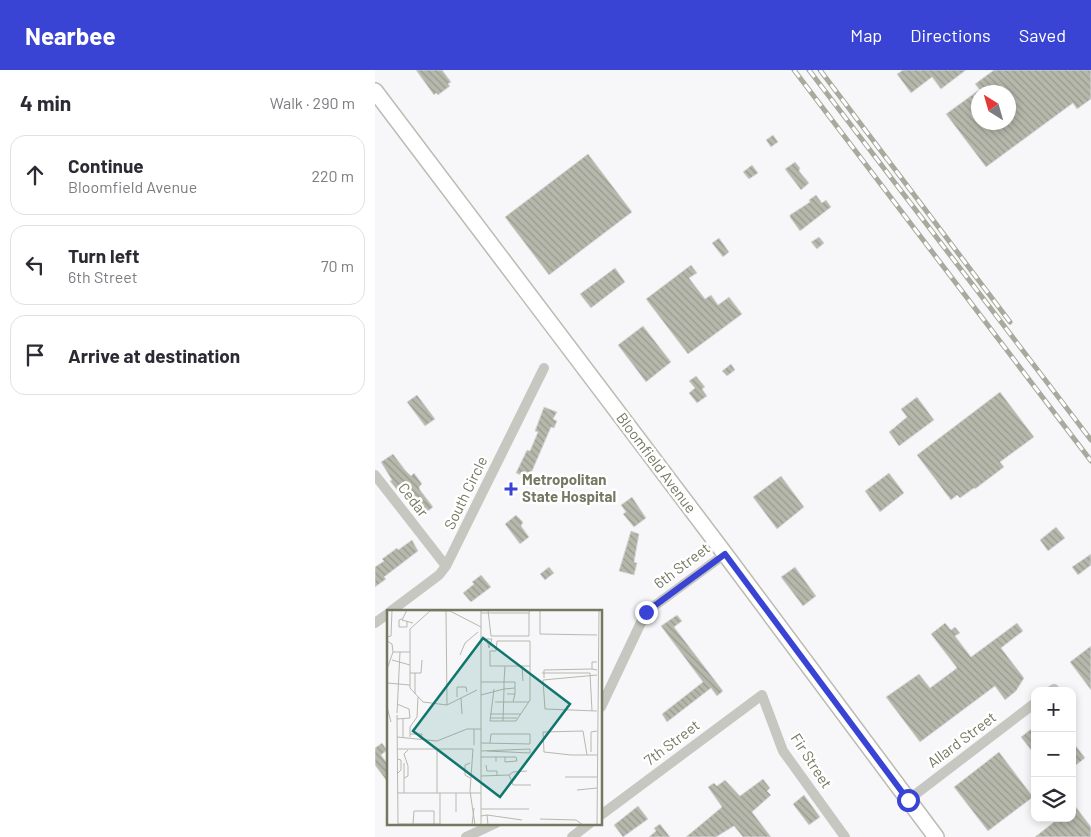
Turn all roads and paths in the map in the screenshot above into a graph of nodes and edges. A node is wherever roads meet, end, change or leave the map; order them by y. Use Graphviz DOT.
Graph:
graph roads {
  1 [pos="375,91"];
  2 [pos="544,368"];
  3 [pos="375,476"];
  4 [pos="725,554"];
  5 [pos="446,566"];
  6 [pos="393,610"];
  7 [pos="387,614"];
  8 [pos="375,623"];
  9 [pos="762,695"];
  10 [pos="603,703"];
  11 [pos="1031,706"];
  12 [pos="908,800"];
  13 [pos="603,814"];
  14 [pos="494,824"];
  15 [pos="589,824"];
  16 [pos="466,837"];
  17 [pos="572,837"];
  18 [pos="845,837"];
  19 [pos="936,837"];
  1 -- 4 [label="main road, Bloomfield Avenue"];
  2 -- 5 [label="street, South Circle"];
  3 -- 5 [label="street, Cedar"];
  4 -- 10 [label="street, 6th Street"];
  4 -- 12 [label="main road, Bloomfield Avenue"];
  5 -- 6 [label="street, South Circle"];
  7 -- 8 [label="street, South Circle"];
  9 -- 13 [label="street, 7th Street"];
  9 -- 18 [label="street, Fir Street"];
  11 -- 12 [label="street, Allard Street"];
  12 -- 19 [label="main road, Bloomfield Avenue"];
  14 -- 16 [label="street"];
  15 -- 17 [label="street"];
}
